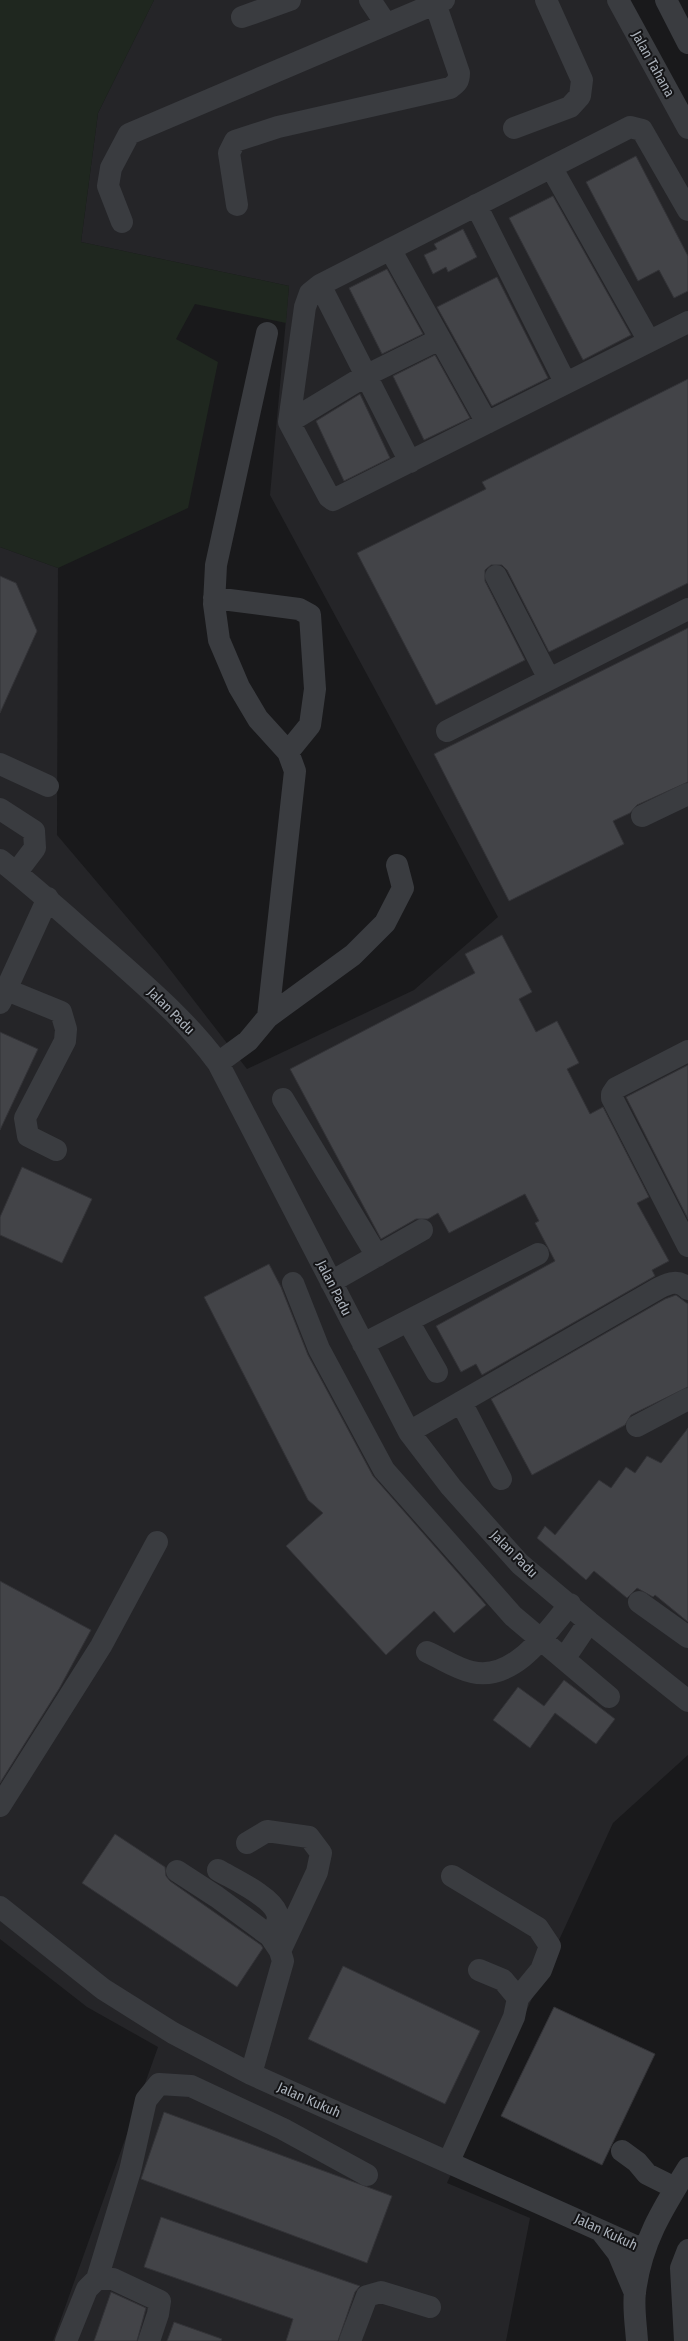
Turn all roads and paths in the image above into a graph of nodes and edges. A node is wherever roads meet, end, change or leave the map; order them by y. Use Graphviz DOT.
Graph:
graph roads {
  1 [pos="290,0"];
  2 [pos="370,0"];
  3 [pos="546,0"];
  4 [pos="618,0"];
  5 [pos="666,0"];
  6 [pos="440,2"];
  7 [pos="242,17"];
  8 [pos="386,24"];
  9 [pos="688,43"];
  10 [pos="514,128"];
  11 [pos="688,128"];
  12 [pos="551,166"];
  13 [pos="237,205"];
  14 [pos="476,205"];
  15 [pos="688,210"];
  16 [pos="122,222"];
  17 [pos="390,249"];
  18 [pos="320,285"];
  19 [pos="688,322"];
  20 [pos="267,333"];
  21 [pos="440,339"];
  22 [pos="649,341"];
  23 [pos="365,376"];
  24 [pos="565,382"];
  25 [pos="289,422"];
  26 [pos="487,423"];
  27 [pos="410,462"];
  28 [pos="496,576"];
  29 [pos="214,598"];
  30 [pos="688,609"];
  31 [pos="549,679"];
  32 [pos="448,731"];
  33 [pos="288,752"];
  34 [pos="0,764"];
  35 [pos="48,786"];
  36 [pos="688,794"];
  37 [pos="0,808"];
  38 [pos="642,816"];
  39 [pos="397,865"];
  40 [pos="8,867"];
  41 [pos="48,898"];
  42 [pos="4,997"];
  43 [pos="268,1017"];
  44 [pos="688,1051"];
  45 [pos="218,1063"];
  46 [pos="283,1099"];
  47 [pos="56,1150"];
  48 [pos="422,1230"];
  49 [pos="688,1246"];
  50 [pos="538,1254"];
  51 [pos="377,1256"];
  52 [pos="331,1282"];
  53 [pos="293,1283"];
  54 [pos="688,1289"];
  55 [pos="408,1321"];
  56 [pos="363,1344"];
  57 [pos="437,1372"];
  58 [pos="688,1399"];
  59 [pos="461,1402"];
  60 [pos="637,1426"];
  61 [pos="409,1432"];
  62 [pos="501,1479"];
  63 [pos="157,1542"];
  64 [pos="639,1602"];
  65 [pos="570,1604"];
  66 [pos="589,1622"];
  67 [pos="688,1637"];
  68 [pos="541,1640"];
  69 [pos="427,1652"];
  70 [pos="564,1659"];
  71 [pos="686,1696"];
  72 [pos="609,1698"];
  73 [pos="0,1806"];
  74 [pos="247,1843"];
  75 [pos="218,1870"];
  76 [pos="177,1871"];
  77 [pos="452,1876"];
  78 [pos="0,1907"];
  79 [pos="275,1944"];
  80 [pos="479,1970"];
  81 [pos="518,1998"];
  82 [pos="251,2074"];
  83 [pos="622,2151"];
  84 [pos="449,2161"];
  85 [pos="688,2168"];
  86 [pos="367,2175"];
  87 [pos="675,2188"];
  88 [pos="657,2218"];
  89 [pos="600,2229"];
  90 [pos="644,2250"];
  91 [pos="688,2250"];
  92 [pos="97,2279"];
  93 [pos="635,2293"];
  94 [pos="430,2307"];
  95 [pos="66,2341"];
  96 [pos="149,2341"];
  97 [pos="350,2341"];
  98 [pos="637,2341"];
  99 [pos="685,2341"];
  1 -- 7 [label="street"];
  2 -- 8 [label="street"];
  3 -- 10 [label="street"];
  4 -- 11 [label="street, Jalan Tahana"];
  5 -- 9 [label="street"];
  6 -- 8 [label="street"];
  6 -- 13 [label="street"];
  8 -- 16 [label="street"];
  12 -- 14 [label="street"];
  12 -- 15 [label="street"];
  12 -- 22 [label="street"];
  14 -- 17 [label="street"];
  14 -- 24 [label="street"];
  17 -- 18 [label="street"];
  17 -- 21 [label="street"];
  18 -- 23 [label="street"];
  18 -- 25 [label="street"];
  19 -- 22 [label="street"];
  20 -- 29 [label="street"];
  21 -- 23 [label="street"];
  21 -- 26 [label="street"];
  22 -- 24 [label="street"];
  23 -- 25 [label="street"];
  23 -- 27 [label="street"];
  24 -- 26 [label="street"];
  25 -- 27 [label="street"];
  26 -- 27 [label="street"];
  28 -- 31 [label="street"];
  29 -- 33 [label="street"];
  29 -- 33 [label="street"];
  30 -- 31 [label="street"];
  31 -- 32 [label="street"];
  33 -- 43 [label="street"];
  34 -- 35 [label="street"];
  36 -- 38 [label="street"];
  37 -- 40 [label="street"];
  39 -- 43 [label="street"];
  40 -- 41 [label="street, Jalan Padu"];
  41 -- 42 [label="street"];
  41 -- 45 [label="street, Jalan Padu"];
  42 -- 47 [label="street"];
  43 -- 45 [label="street"];
  44 -- 49 [label="street"];
  45 -- 52 [label="street, Jalan Padu"];
  46 -- 51 [label="street"];
  48 -- 51 [label="street"];
  50 -- 55 [label="street"];
  51 -- 52 [label="street"];
  52 -- 56 [label="street, Jalan Padu"];
  53 -- 68 [label="street"];
  54 -- 59 [label="street"];
  55 -- 56 [label="street"];
  55 -- 57 [label="street"];
  56 -- 61 [label="street, Jalan Padu"];
  58 -- 60 [label="street"];
  59 -- 61 [label="street"];
  59 -- 62 [label="street"];
  61 -- 65 [label="street, Jalan Padu"];
  63 -- 73 [label="street"];
  64 -- 67 [label="street"];
  65 -- 66 [label="street, Jalan Padu"];
  65 -- 68 [label="street"];
  66 -- 70 [label="street"];
  66 -- 71 [label="street, Jalan Padu"];
  68 -- 69 [label="street"];
  68 -- 70 [label="street"];
  70 -- 72 [label="street"];
  74 -- 79 [label="street"];
  75 -- 79 [label="street"];
  76 -- 79 [label="street"];
  77 -- 81 [label="street"];
  78 -- 82 [label="street, Jalan Kukuh"];
  79 -- 82 [label="street"];
  80 -- 81 [label="street"];
  81 -- 84 [label="street"];
  82 -- 84 [label="street, Jalan Kukuh"];
  83 -- 87 [label="street"];
  84 -- 89 [label="street, Jalan Kukuh"];
  85 -- 87 [label="street"];
  86 -- 92 [label="street"];
  87 -- 88 [label="street"];
  88 -- 89 [label="street"];
  88 -- 90 [label="street"];
  89 -- 90 [label="street, Jalan Kukuh"];
  89 -- 93 [label="street"];
  90 -- 93 [label="street"];
  91 -- 99 [label="street"];
  92 -- 95 [label="street"];
  92 -- 96 [label="street"];
  93 -- 98 [label="street"];
  94 -- 97 [label="street"];
}
